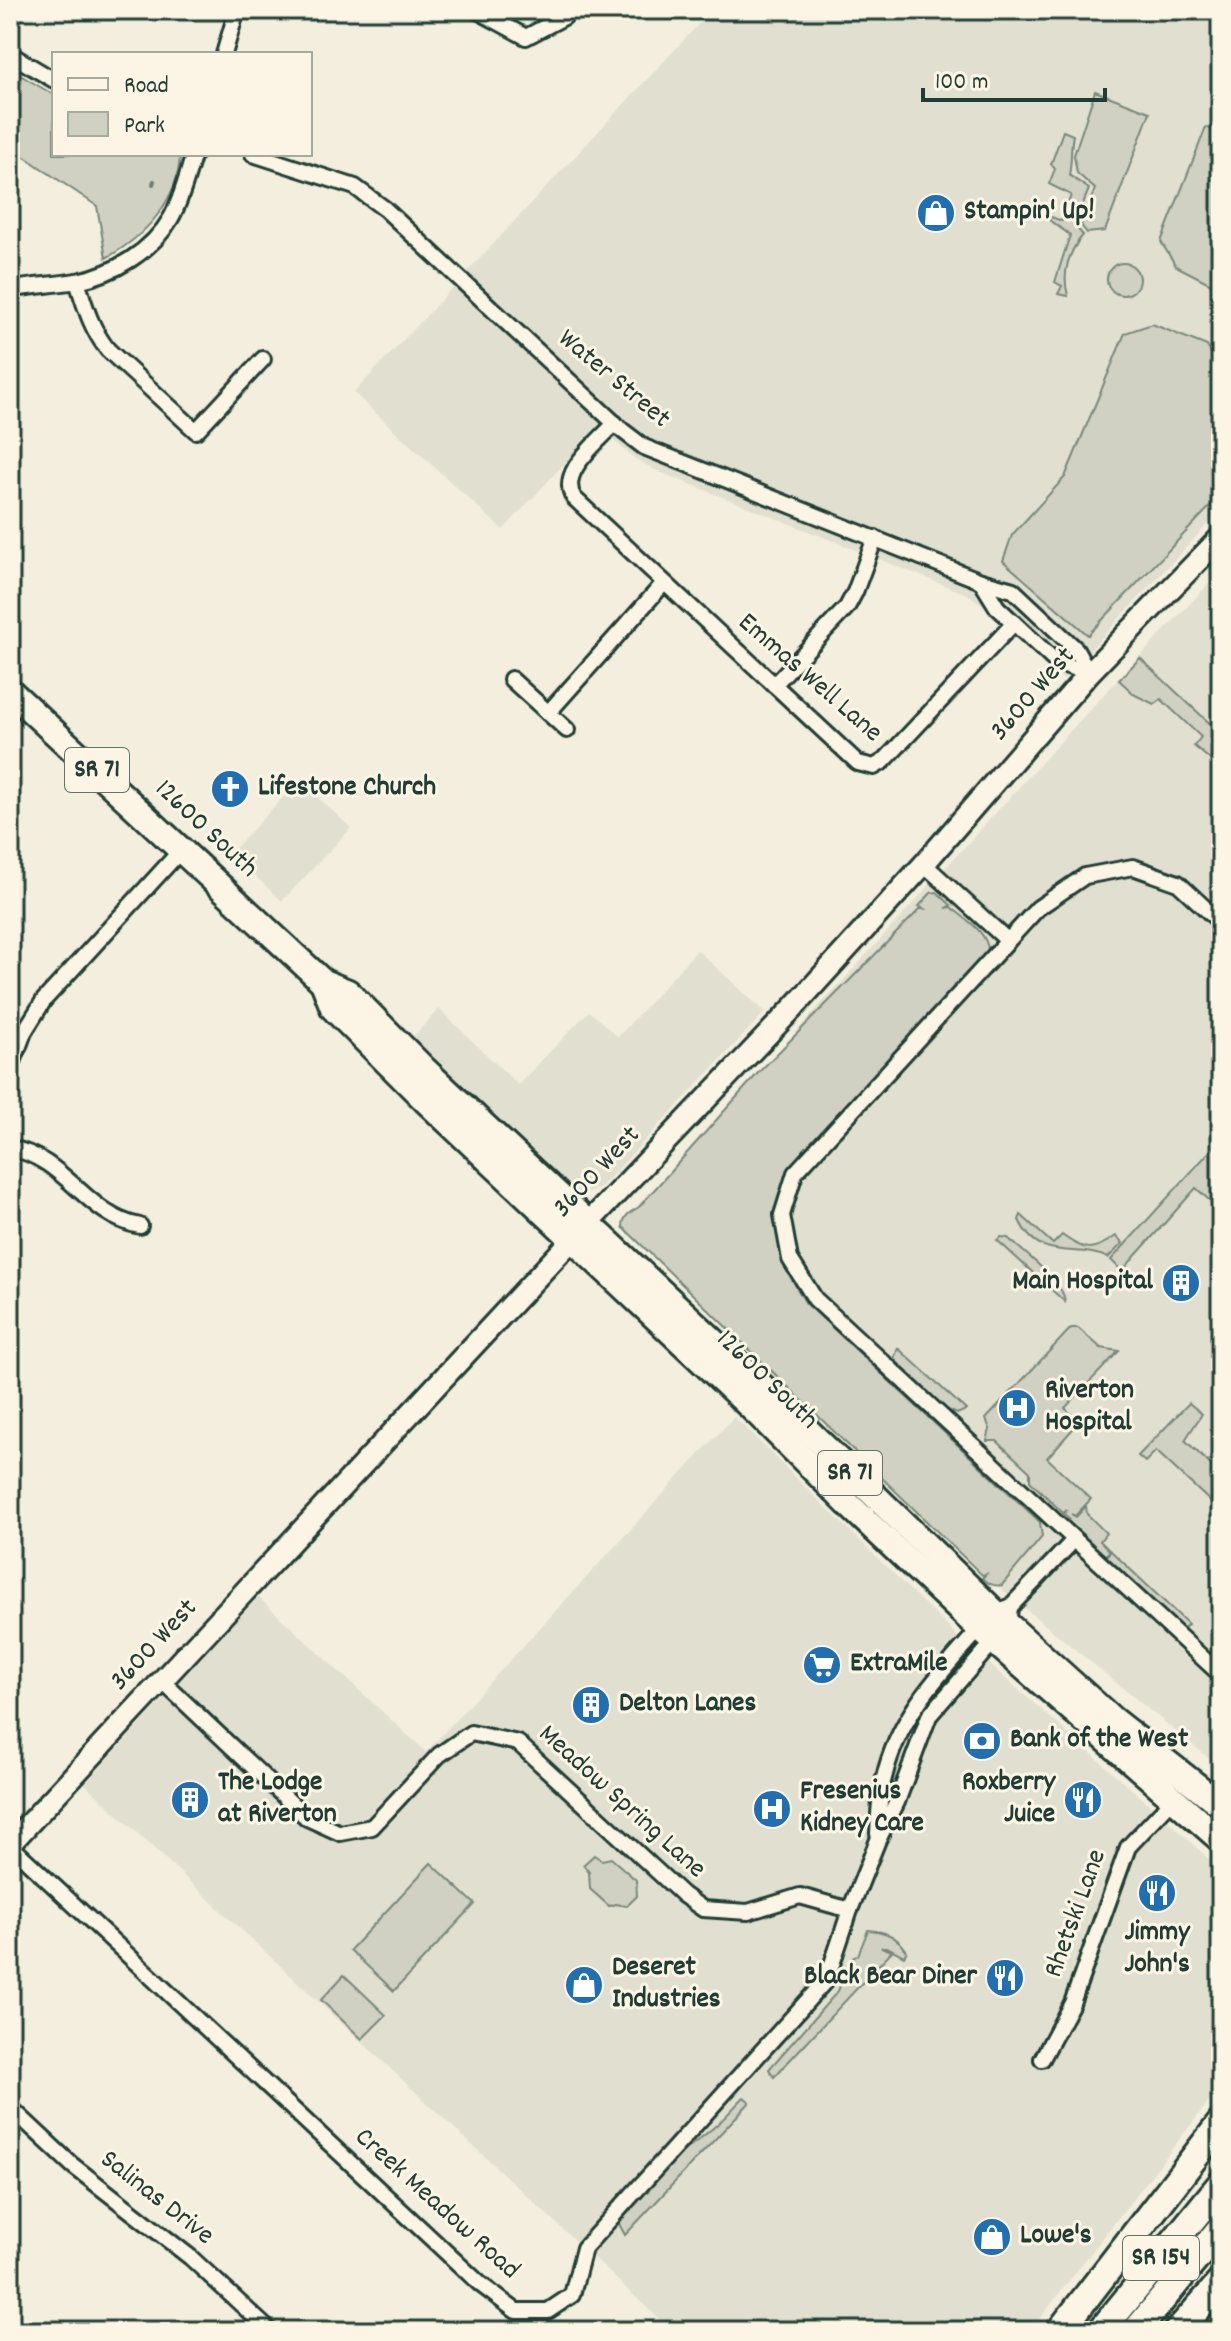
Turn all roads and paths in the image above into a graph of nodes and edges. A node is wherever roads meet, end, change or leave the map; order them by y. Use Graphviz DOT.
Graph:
graph roads {
  1 [pos="237,10"];
  2 [pos="476,10"];
  3 [pos="571,10"];
  4 [pos="225,52"];
  5 [pos="10,54"];
  6 [pos="52,79"];
  7 [pos="193,156"];
  8 [pos="259,156"];
  9 [pos="77,281"];
  10 [pos="10,290"];
  11 [pos="263,359"];
  12 [pos="615,423"];
  13 [pos="1221,537"];
  14 [pos="875,538"];
  15 [pos="981,581"];
  16 [pos="664,583"];
  17 [pos="1014,623"];
  18 [pos="1089,673"];
  19 [pos="511,679"];
  20 [pos="774,685"];
  21 [pos="10,691"];
  22 [pos="548,713"];
  23 [pos="567,730"];
  24 [pos="182,849"];
  25 [pos="924,864"];
  26 [pos="1221,923"];
  27 [pos="1008,941"];
  28 [pos="10,1070"];
  29 [pos="10,1148"];
  30 [pos="140,1226"];
  31 [pos="581,1231"];
  32 [pos="1074,1540"];
  33 [pos="998,1623"];
  34 [pos="1221,1675"];
  35 [pos="161,1680"];
  36 [pos="1175,1797"];
  37 [pos="1221,1805"];
  38 [pos="878,1840"];
  39 [pos="1221,1840"];
  40 [pos="10,1844"];
  41 [pos="850,1910"];
  42 [pos="1042,2059"];
  43 [pos="10,2107"];
  44 [pos="1221,2123"];
  45 [pos="1221,2184"];
  46 [pos="1221,2228"];
  47 [pos="1221,2282"];
  48 [pos="270,2331"];
  49 [pos="1060,2331"];
  50 [pos="1101,2331"];
  51 [pos="1136,2331"];
  52 [pos="1178,2331"];
  1 -- 4 [label="street"];
  2 -- 3 [label="street"];
  5 -- 6 [label="street"];
  7 -- 9 [label="street"];
  8 -- 12 [label="street, Water Street"];
  9 -- 10 [label="street"];
  9 -- 11 [label="street"];
  12 -- 14 [label="street, Water Street"];
  12 -- 16 [label="street, Emmas Well Lane"];
  13 -- 18 [label="main road, 3600 West"];
  14 -- 15 [label="street, Water Street"];
  14 -- 20 [label="street"];
  15 -- 17 [label="street"];
  15 -- 18 [label="street, Water Street"];
  16 -- 20 [label="street, Emmas Well Lane"];
  16 -- 22 [label="street"];
  17 -- 18 [label="street"];
  17 -- 20 [label="street, Emmas Well Lane"];
  18 -- 25 [label="main road, 3600 West"];
  19 -- 22 [label="street"];
  21 -- 24 [label="main road, 12600 South / SR 71"];
  22 -- 23 [label="street"];
  24 -- 28 [label="street"];
  24 -- 31 [label="main road, 12600 South / SR 71"];
  25 -- 27 [label="street"];
  25 -- 31 [label="main road, 3600 West"];
  26 -- 27 [label="street"];
  27 -- 32 [label="street"];
  29 -- 30 [label="street"];
  31 -- 33 [label="main road, 12600 South / SR 71"];
  31 -- 35 [label="main road, 3600 West"];
  32 -- 33 [label="street"];
  32 -- 34 [label="street"];
  33 -- 36 [label="main road, 12600 South / SR 71"];
  33 -- 37 [label="main road, 12600 South / SR 71"];
  33 -- 38 [label="street, Creek Meadow Road"];
  33 -- 38 [label="street, Creek Meadow Road"];
  35 -- 40 [label="main road, 3600 West"];
  35 -- 41 [label="street, Meadow Spring Lane"];
  36 -- 39 [label="main road, 12600 South / SR 71"];
  36 -- 42 [label="street, Rhetski Lane"];
  38 -- 41 [label="street, Creek Meadow Road"];
  40 -- 41 [label="street, Creek Meadow Road"];
  43 -- 48 [label="street, Salinas Drive"];
  44 -- 49 [label="highway"];
  45 -- 50 [label="highway, SR 154"];
  46 -- 51 [label="highway, SR 154"];
  47 -- 52 [label="highway"];
}
